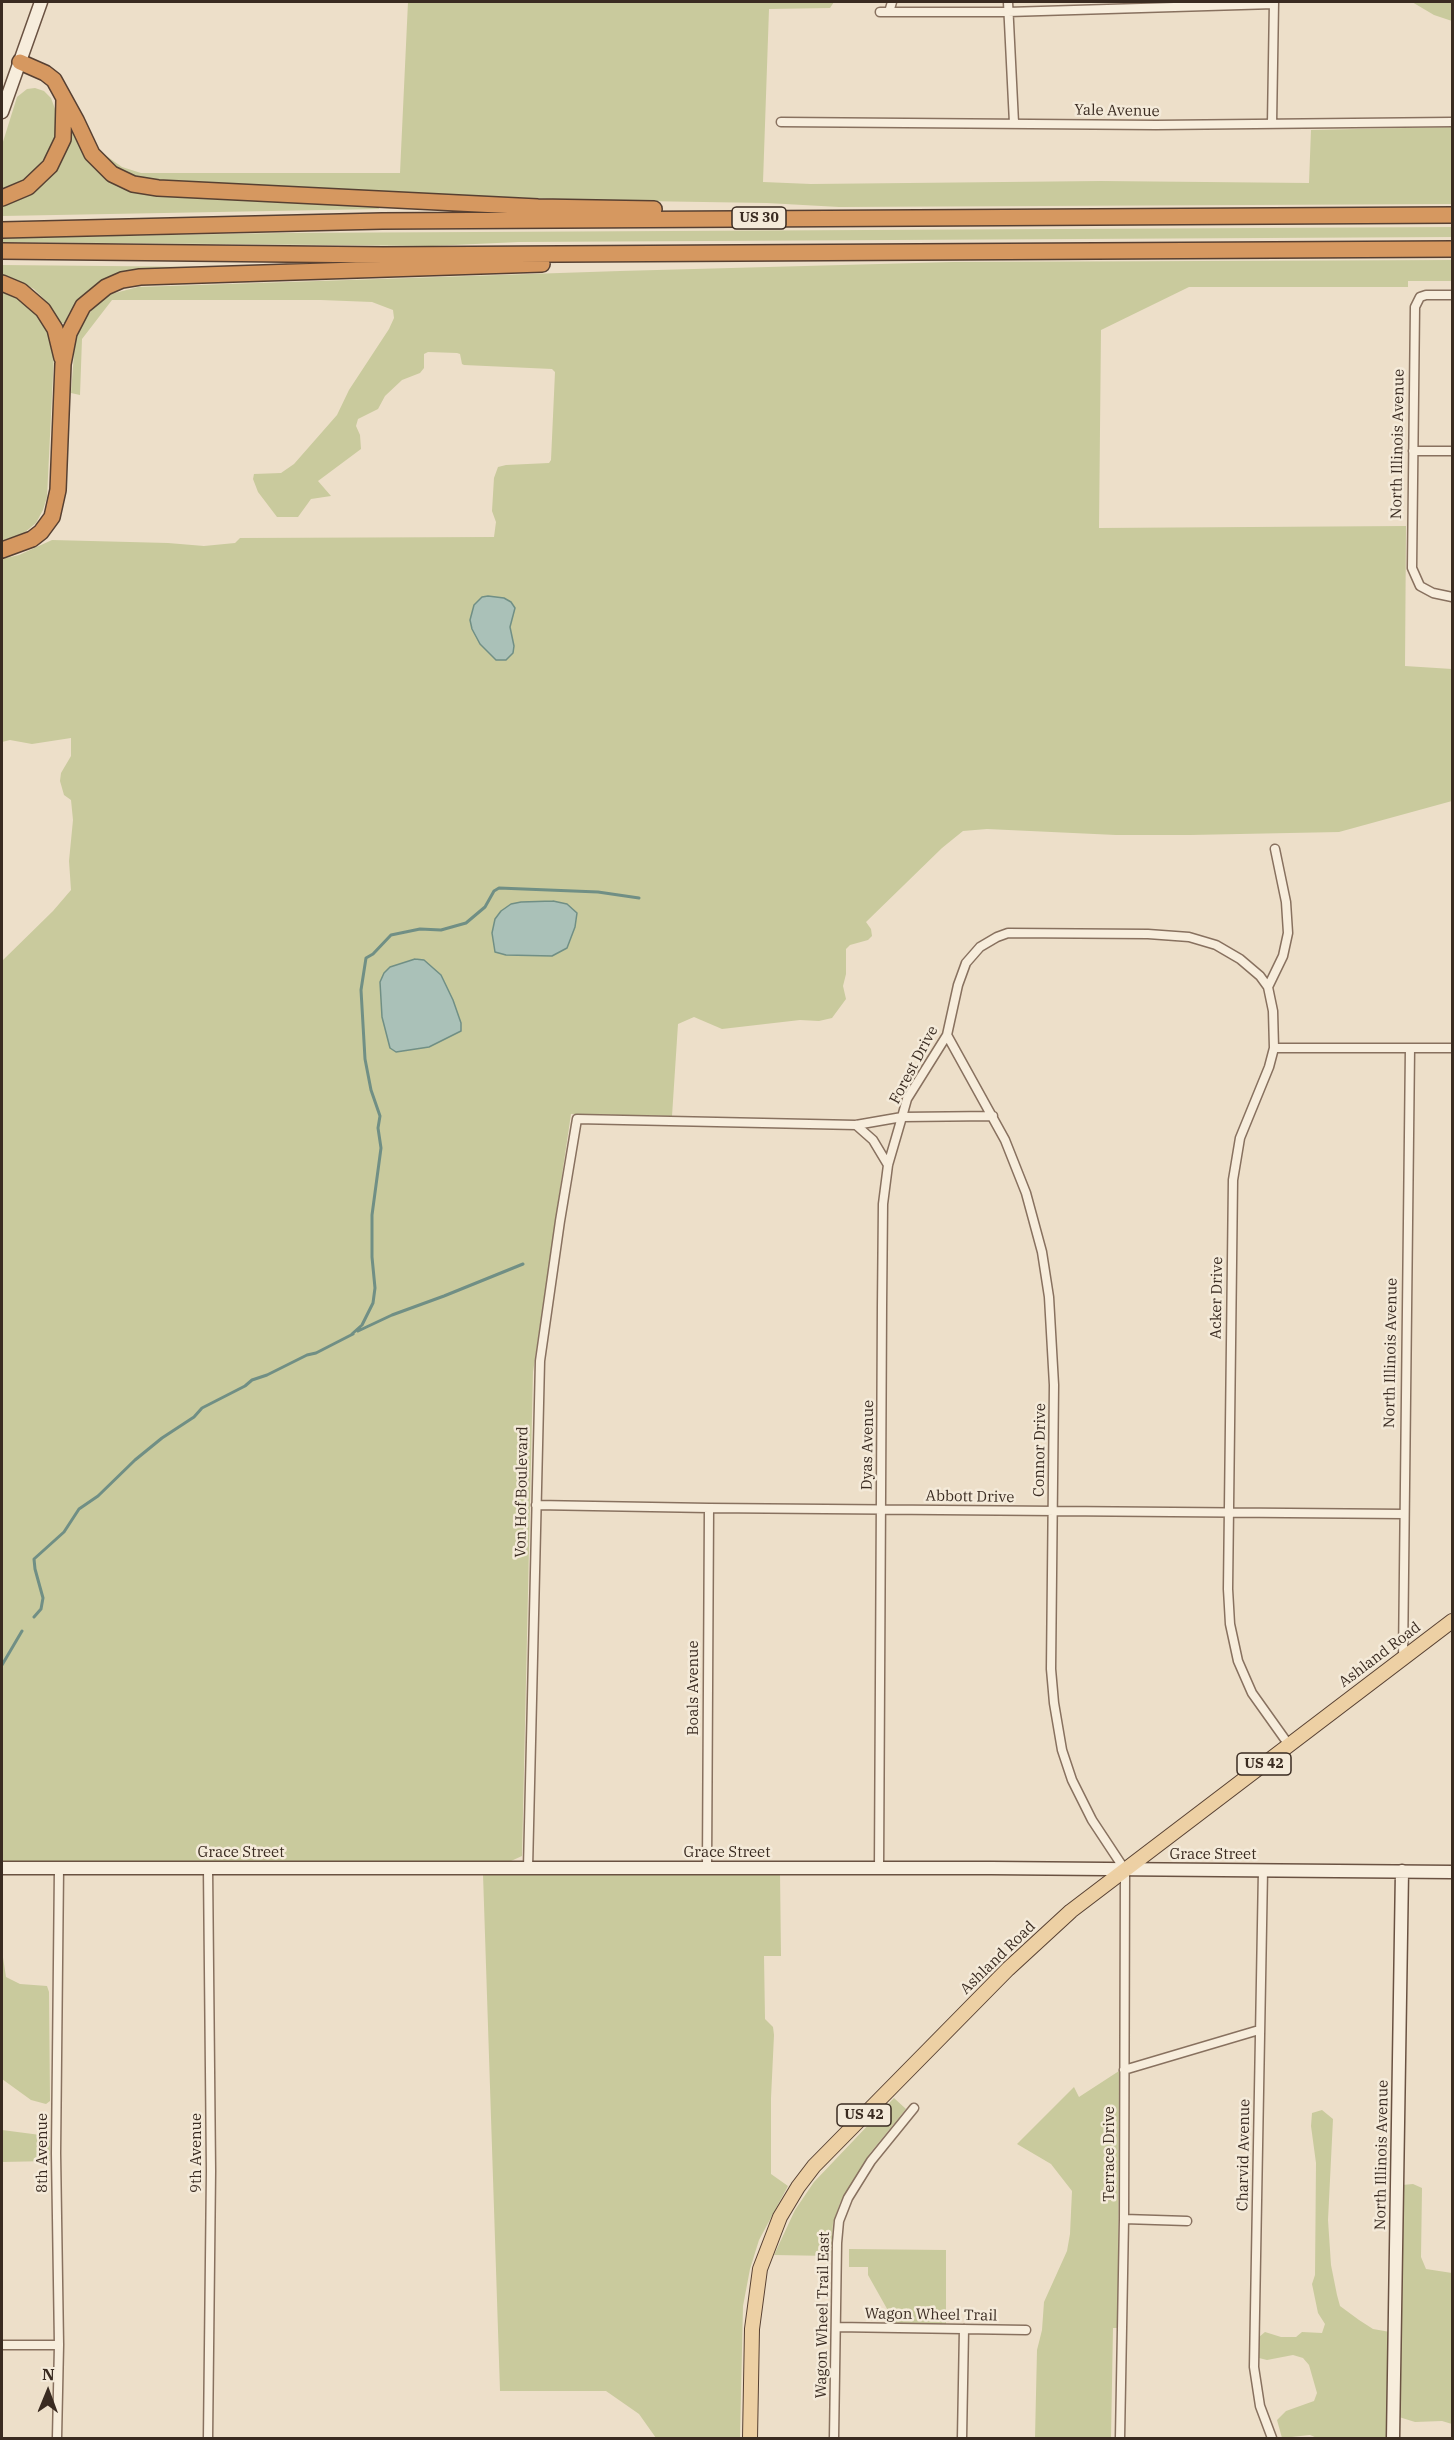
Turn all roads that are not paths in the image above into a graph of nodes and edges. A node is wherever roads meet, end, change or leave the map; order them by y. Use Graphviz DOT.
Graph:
graph roads {
  1 [pos="41,2"];
  2 [pos="892,2"];
  3 [pos="1008,2"];
  4 [pos="1274,3"];
  5 [pos="1008,12"];
  6 [pos="20,62"];
  7 [pos="64,100"];
  8 [pos="2,112"];
  9 [pos="781,122"];
  10 [pos="1452,122"];
  11 [pos="1014,123"];
  12 [pos="1272,124"];
  13 [pos="2,198"];
  14 [pos="1452,215"];
  15 [pos="806,218"];
  16 [pos="2,230"];
  17 [pos="1452,249"];
  18 [pos="2,251"];
  19 [pos="769,253"];
  20 [pos="2,283"];
  21 [pos="1452,295"];
  22 [pos="63,364"];
  23 [pos="1413,451"];
  24 [pos="1452,451"];
  25 [pos="2,550"];
  26 [pos="1452,597"];
  27 [pos="1275,849"];
  28 [pos="1268,987"];
  29 [pos="947,1035"];
  30 [pos="1274,1048"];
  31 [pos="1410,1048"];
  32 [pos="1452,1048"];
  33 [pos="993,1116"];
  34 [pos="902,1117"];
  35 [pos="577,1119"];
  36 [pos="855,1125"];
  37 [pos="888,1165"];
  38 [pos="536,1504"];
  39 [pos="709,1508"];
  40 [pos="880,1509"];
  41 [pos="1053,1511"];
  42 [pos="1228,1513"];
  43 [pos="1404,1514"];
  44 [pos="1452,1621"];
  45 [pos="1403,1659"];
  46 [pos="1289,1745"];
  47 [pos="2,1868"];
  48 [pos="59,1868"];
  49 [pos="208,1868"];
  50 [pos="528,1868"];
  51 [pos="706,1868"];
  52 [pos="879,1868"];
  53 [pos="1125,1870"];
  54 [pos="1263,1870"];
  55 [pos="1402,1872"];
  56 [pos="1452,1872"];
  57 [pos="1259,2030"];
  58 [pos="1124,2070"];
  59 [pos="914,2108"];
  60 [pos="1124,2219"];
  61 [pos="1187,2221"];
  62 [pos="836,2327"];
  63 [pos="964,2329"];
  64 [pos="1026,2330"];
  65 [pos="59,2344"];
  66 [pos="2,2345"];
  67 [pos="57,2439"];
  68 [pos="208,2439"];
  69 [pos="750,2439"];
  70 [pos="834,2439"];
  71 [pos="962,2439"];
  72 [pos="1120,2439"];
  73 [pos="1272,2439"];
  74 [pos="1394,2439"];
  1 -- 6 [label="street"];
  2 -- 5 [label="street"];
  3 -- 5 [label="street"];
  4 -- 5 [label="street"];
  4 -- 12 [label="street"];
  5 -- 11 [label="street"];
  6 -- 7 [label="highway"];
  6 -- 8 [label="street"];
  7 -- 13 [label="highway"];
  7 -- 15 [label="highway"];
  9 -- 11 [label="street, Yale Avenue"];
  10 -- 12 [label="street, Yale Avenue"];
  11 -- 12 [label="street, Yale Avenue"];
  14 -- 15 [label="highway, US 30"];
  15 -- 16 [label="highway, US 30"];
  17 -- 19 [label="highway"];
  18 -- 19 [label="highway"];
  19 -- 22 [label="highway"];
  20 -- 22 [label="highway"];
  21 -- 23 [label="street, North Illinois Avenue"];
  22 -- 25 [label="highway"];
  23 -- 24 [label="street"];
  23 -- 26 [label="street, North Illinois Avenue"];
  27 -- 28 [label="street"];
  28 -- 29 [label="street, Forest Drive"];
  28 -- 30 [label="street, Acker Drive"];
  29 -- 33 [label="street, Connor Drive"];
  29 -- 34 [label="street, Forest Drive"];
  30 -- 31 [label="street"];
  30 -- 42 [label="street, Acker Drive"];
  31 -- 32 [label="street"];
  31 -- 43 [label="street, North Illinois Avenue"];
  33 -- 34 [label="street"];
  33 -- 41 [label="street, Connor Drive"];
  34 -- 36 [label="street, Forest Drive"];
  34 -- 37 [label="street, Dyas Avenue"];
  35 -- 36 [label="street, Forest Drive"];
  35 -- 38 [label="street, Von Hof Boulevard"];
  36 -- 37 [label="street"];
  37 -- 40 [label="street, Dyas Avenue"];
  38 -- 39 [label="street, Abbott Drive"];
  38 -- 50 [label="street, Von Hof Boulevard"];
  39 -- 40 [label="street, Abbott Drive"];
  39 -- 51 [label="street, Boals Avenue"];
  40 -- 41 [label="street, Abbott Drive"];
  40 -- 52 [label="street, Dyas Avenue"];
  41 -- 42 [label="street, Abbott Drive"];
  41 -- 53 [label="street, Connor Drive"];
  42 -- 43 [label="street, Abbott Drive"];
  42 -- 46 [label="street, Acker Drive"];
  43 -- 45 [label="street, North Illinois Avenue"];
  44 -- 45 [label="main road, Ashland Road / US 42"];
  45 -- 46 [label="main road, Ashland Road / US 42"];
  46 -- 53 [label="main road, Ashland Road / US 42"];
  47 -- 48 [label="street, Grace Street"];
  48 -- 49 [label="street, Grace Street"];
  48 -- 65 [label="street, 8th Avenue"];
  49 -- 50 [label="street, Grace Street"];
  49 -- 68 [label="street, 9th Avenue"];
  50 -- 51 [label="street, Grace Street"];
  51 -- 52 [label="street, Grace Street"];
  52 -- 53 [label="street, Grace Street"];
  53 -- 54 [label="street, Grace Street"];
  53 -- 58 [label="street, Terrace Drive"];
  53 -- 69 [label="main road, Ashland Road / US 42"];
  54 -- 55 [label="street, Grace Street"];
  54 -- 57 [label="street, Charvid Avenue"];
  55 -- 56 [label="street, Grace Street"];
  55 -- 74 [label="street, North Illinois Avenue"];
  57 -- 58 [label="street"];
  57 -- 73 [label="street, Charvid Avenue"];
  58 -- 60 [label="street, Terrace Drive"];
  59 -- 62 [label="street, Wagon Wheel Trail East"];
  60 -- 61 [label="street"];
  60 -- 72 [label="street, Terrace Drive"];
  62 -- 63 [label="street, Wagon Wheel Trail"];
  62 -- 70 [label="street, Wagon Wheel Trail East"];
  63 -- 64 [label="street, Wagon Wheel Trail"];
  63 -- 71 [label="street"];
  65 -- 66 [label="street"];
  65 -- 67 [label="street, 8th Avenue"];
}
